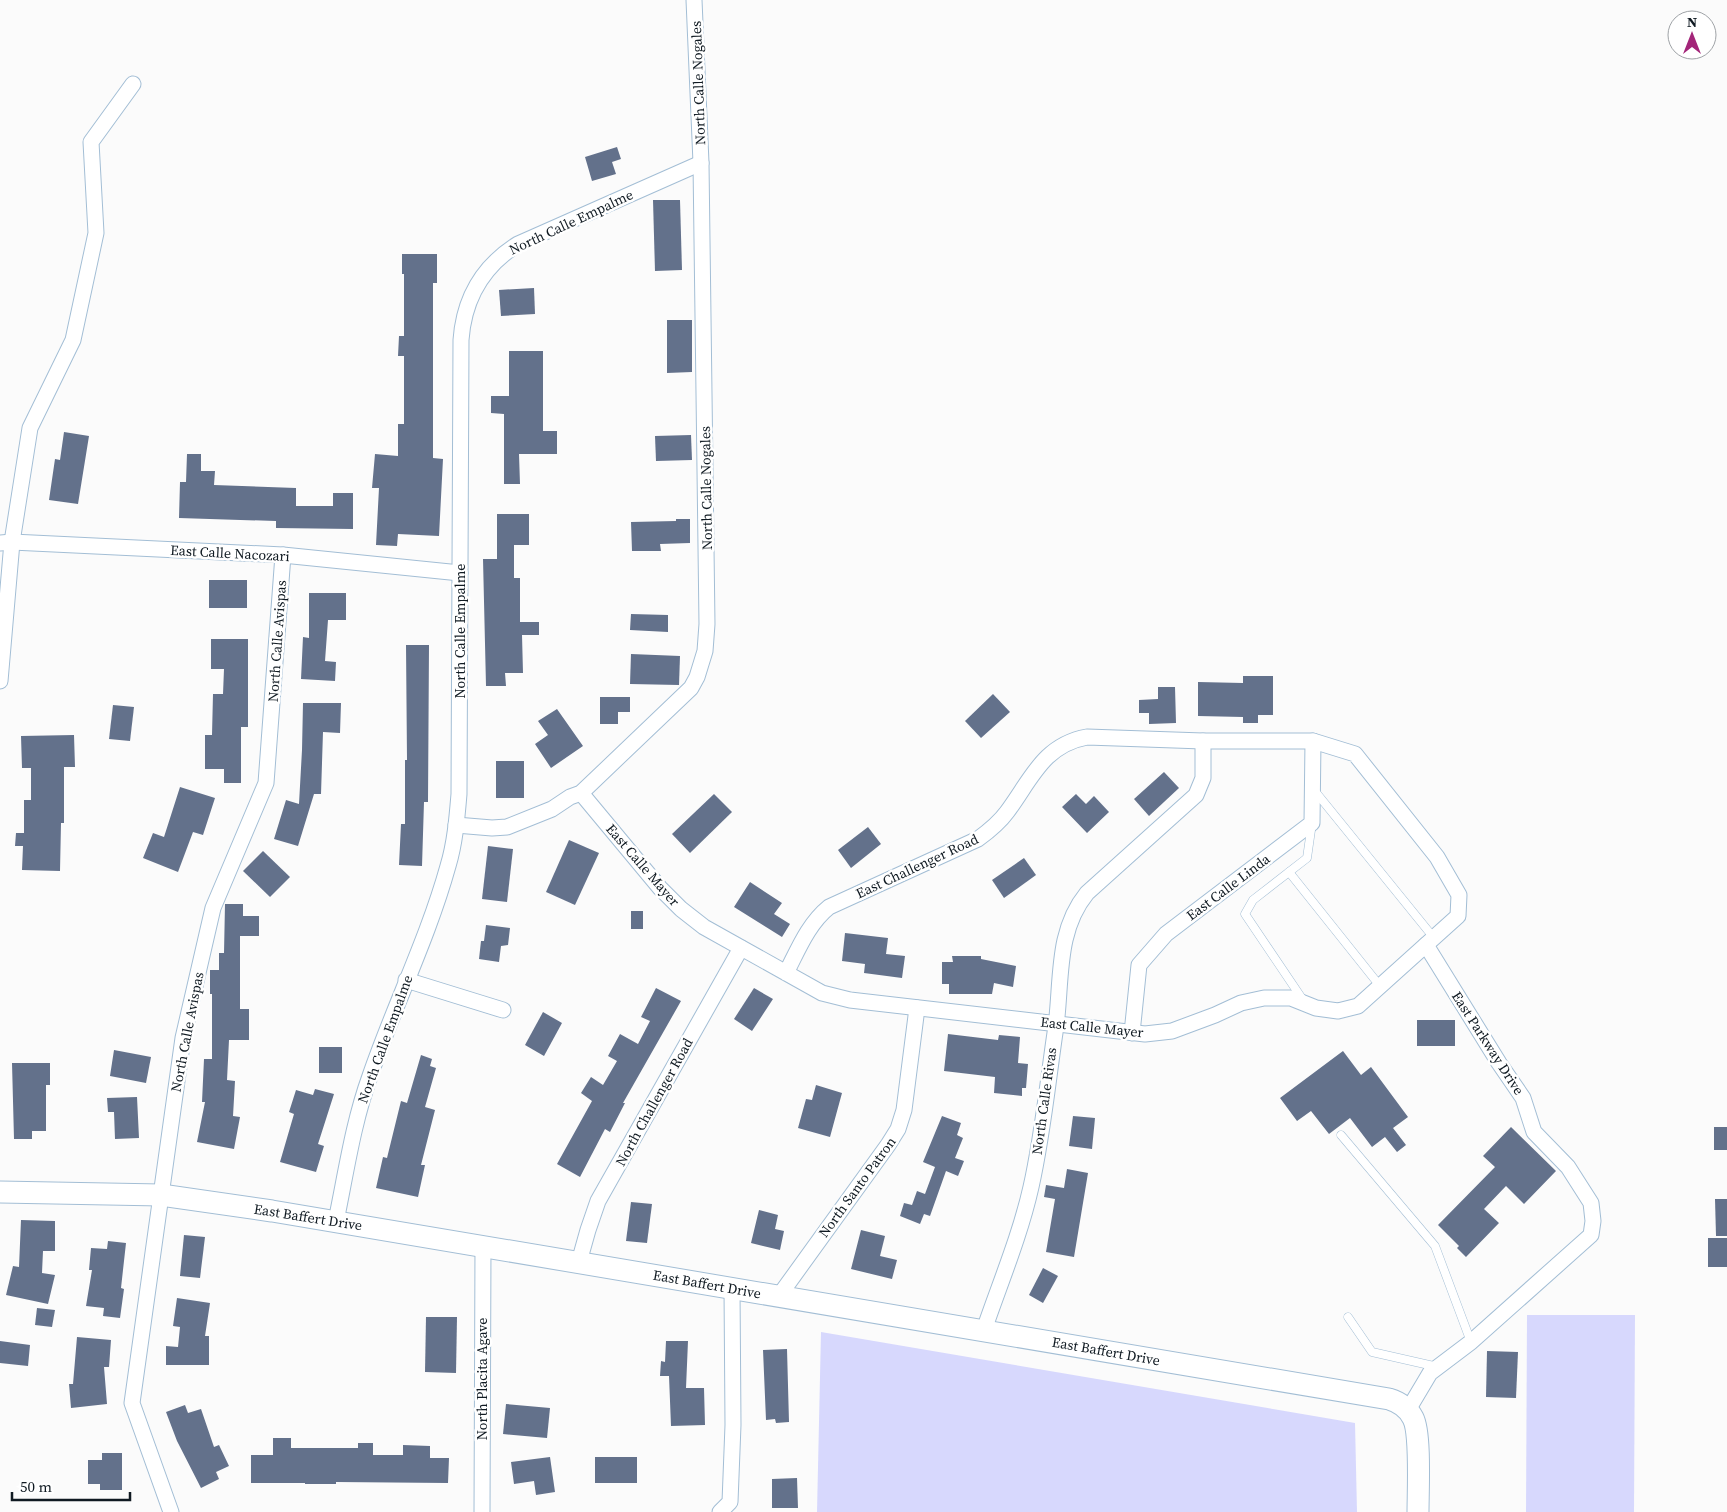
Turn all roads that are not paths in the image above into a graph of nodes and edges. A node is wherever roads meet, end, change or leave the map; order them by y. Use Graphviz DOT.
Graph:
graph roads {
  1 [pos="694,0"];
  2 [pos="133,84"];
  3 [pos="701,163"];
  4 [pos="6,542"];
  5 [pos="283,555"];
  6 [pos="460,573"];
  7 [pos="0,681"];
  8 [pos="1203,741"];
  9 [pos="1313,741"];
  10 [pos="1313,789"];
  11 [pos="581,793"];
  12 [pos="1312,824"];
  13 [pos="456,825"];
  14 [pos="1289,872"];
  15 [pos="1430,942"];
  16 [pos="742,948"];
  17 [pos="786,973"];
  18 [pos="406,980"];
  19 [pos="1380,986"];
  20 [pos="1305,1003"];
  21 [pos="917,1008"];
  22 [pos="503,1010"];
  23 [pos="1056,1024"];
  24 [pos="1132,1033"];
  25 [pos="1341,1135"];
  26 [pos="0,1192"];
  27 [pos="161,1195"];
  28 [pos="336,1221"];
  29 [pos="482,1246"];
  30 [pos="580,1262"];
  31 [pos="732,1288"];
  32 [pos="779,1296"];
  33 [pos="1348,1317"];
  34 [pos="984,1330"];
  35 [pos="1470,1342"];
  36 [pos="1438,1367"];
  37 [pos="1408,1410"];
  38 [pos="725,1507"];
  39 [pos="171,1512"];
  40 [pos="482,1512"];
  41 [pos="1418,1512"];
  1 -- 3 [label="street, North Calle Nogales"];
  2 -- 4 [label="street"];
  3 -- 6 [label="street, North Calle Empalme"];
  3 -- 11 [label="street, North Calle Nogales"];
  4 -- 5 [label="street, East Calle Nacozari"];
  4 -- 7 [label="street"];
  5 -- 6 [label="street, East Calle Nacozari"];
  5 -- 27 [label="street, North Calle Avispas"];
  6 -- 13 [label="street, North Calle Empalme"];
  8 -- 9 [label="street, East Challenger Road"];
  8 -- 17 [label="street, East Challenger Road"];
  8 -- 23 [label="street, North Calle Rivas"];
  9 -- 10 [label="street"];
  9 -- 15 [label="street, East Calle Mayer"];
  10 -- 12 [label="street"];
  10 -- 15 [label="lane"];
  11 -- 13 [label="street, North Calle Nogales"];
  11 -- 16 [label="street, East Calle Mayer"];
  12 -- 14 [label="lane"];
  12 -- 24 [label="street, East Calle Linda"];
  13 -- 18 [label="street, North Calle Empalme"];
  14 -- 19 [label="lane"];
  14 -- 20 [label="lane"];
  15 -- 19 [label="street, East Calle Mayer"];
  15 -- 35 [label="street, East Parkway Drive"];
  16 -- 17 [label="street, East Calle Mayer"];
  16 -- 30 [label="street, North Challenger Road"];
  17 -- 21 [label="street, East Calle Mayer"];
  18 -- 22 [label="street"];
  18 -- 28 [label="street, North Calle Empalme"];
  19 -- 20 [label="street, East Calle Mayer"];
  20 -- 24 [label="street, East Calle Mayer"];
  21 -- 23 [label="street, East Calle Mayer"];
  21 -- 32 [label="street, North Santo Patron"];
  23 -- 24 [label="street, East Calle Mayer"];
  23 -- 34 [label="street, North Calle Rivas"];
  25 -- 35 [label="lane"];
  26 -- 27 [label="street, East Baffert Drive"];
  27 -- 28 [label="street, East Baffert Drive"];
  27 -- 39 [label="street, North Calle Avispas"];
  28 -- 29 [label="street, East Baffert Drive"];
  29 -- 30 [label="street, East Baffert Drive"];
  29 -- 40 [label="street, North Placita Agave"];
  30 -- 31 [label="street, East Baffert Drive"];
  31 -- 32 [label="street, East Baffert Drive"];
  31 -- 38 [label="street"];
  32 -- 34 [label="street, East Baffert Drive"];
  33 -- 36 [label="lane"];
  34 -- 37 [label="street, East Baffert Drive"];
  35 -- 36 [label="street"];
  36 -- 37 [label="street"];
  37 -- 41 [label="street"];
}
